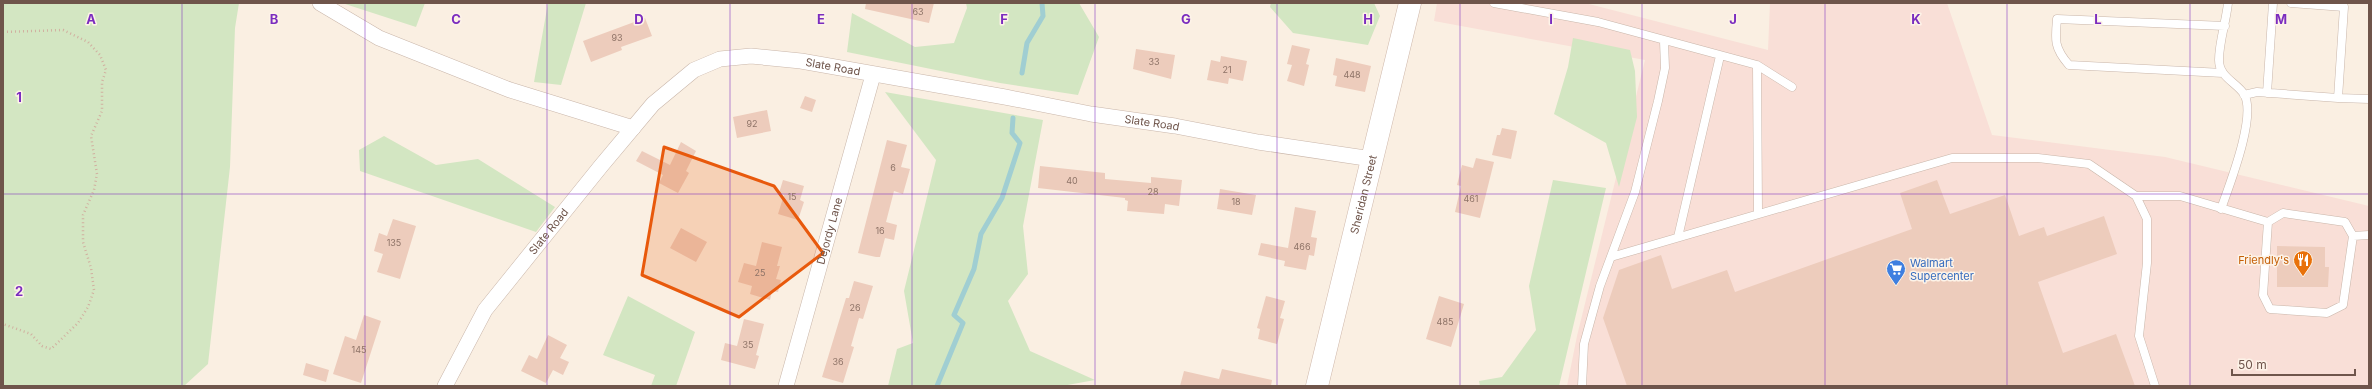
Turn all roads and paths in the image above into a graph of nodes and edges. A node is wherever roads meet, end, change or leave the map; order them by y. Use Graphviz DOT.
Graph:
graph roads {
  1 [pos="320,3"];
  2 [pos="1410,3"];
  3 [pos="1494,3"];
  4 [pos="2228,3"];
  5 [pos="2273,3"];
  6 [pos="2291,3"];
  7 [pos="2224,26"];
  8 [pos="3,32"];
  9 [pos="1664,41"];
  10 [pos="1720,56"];
  11 [pos="1757,65"];
  12 [pos="2223,73"];
  13 [pos="873,76"];
  14 [pos="1792,87"];
  15 [pos="2267,93"];
  16 [pos="2244,95"];
  17 [pos="2338,98"];
  18 [pos="2369,99"];
  19 [pos="633,128"];
  20 [pos="1372,160"];
  21 [pos="2136,196"];
  22 [pos="2221,209"];
  23 [pos="1758,212"];
  24 [pos="2268,222"];
  25 [pos="2369,234"];
  26 [pos="2353,236"];
  27 [pos="1678,237"];
  28 [pos="1611,257"];
  29 [pos="3,324"];
  30 [pos="446,386"];
  31 [pos="786,386"];
  32 [pos="1317,386"];
  33 [pos="1582,386"];
  34 [pos="2155,386"];
  1 -- 19 [label="street"];
  2 -- 20 [label="street, Sheridan Street"];
  3 -- 9 [label="lane"];
  4 -- 7 [label="lane"];
  5 -- 15 [label="lane"];
  6 -- 17 [label="lane"];
  7 -- 12 [label="lane"];
  7 -- 12 [label="lane"];
  8 -- 29 [label="path"];
  9 -- 10 [label="lane"];
  9 -- 28 [label="lane"];
  10 -- 11 [label="lane"];
  10 -- 27 [label="lane"];
  11 -- 14 [label="lane"];
  11 -- 23 [label="lane"];
  12 -- 16 [label="lane"];
  13 -- 19 [label="street, Slate Road"];
  13 -- 20 [label="street, Slate Road"];
  13 -- 31 [label="street, Dejordy Lane"];
  15 -- 16 [label="lane"];
  15 -- 17 [label="lane"];
  16 -- 22 [label="lane"];
  17 -- 18 [label="lane"];
  19 -- 30 [label="street, Slate Road"];
  20 -- 32 [label="street, Sheridan Street"];
  21 -- 22 [label="lane"];
  21 -- 23 [label="lane"];
  21 -- 34 [label="lane"];
  22 -- 24 [label="lane"];
  23 -- 27 [label="lane"];
  24 -- 26 [label="lane"];
  24 -- 26 [label="lane"];
  25 -- 26 [label="lane"];
  27 -- 28 [label="lane"];
  28 -- 33 [label="lane"];
}
